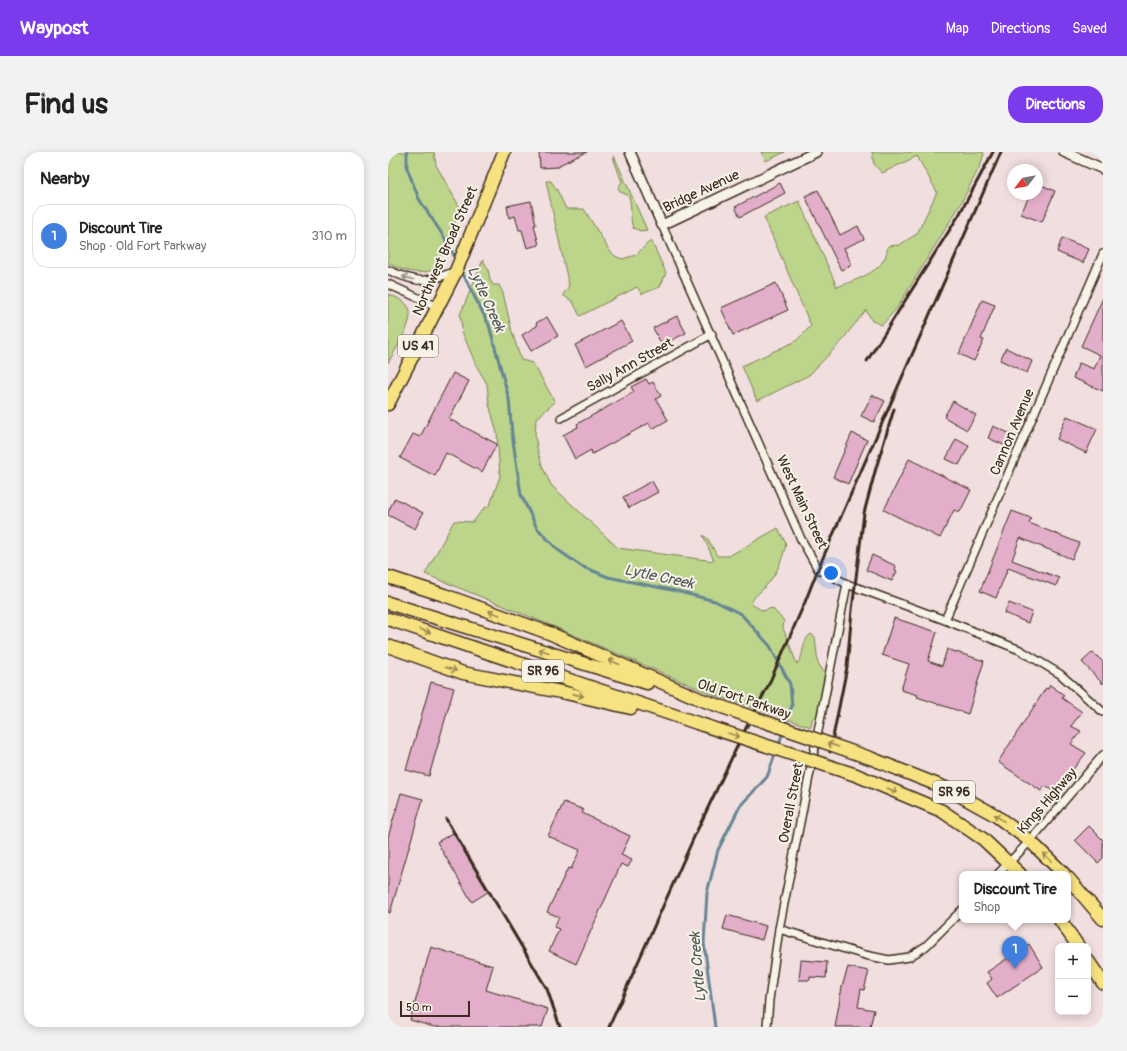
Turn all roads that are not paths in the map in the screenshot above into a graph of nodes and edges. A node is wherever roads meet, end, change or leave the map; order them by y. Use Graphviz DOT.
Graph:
graph roads {
  1 [pos="504,152"];
  2 [pos="630,152"];
  3 [pos="816,152"];
  4 [pos="1064,152"];
  5 [pos="1103,169"];
  6 [pos="662,225"];
  7 [pos="1103,254"];
  8 [pos="388,270"];
  9 [pos="456,271"];
  10 [pos="388,284"];
  11 [pos="438,307"];
  12 [pos="712,334"];
  13 [pos="388,404"];
  14 [pos="561,418"];
  15 [pos="388,577"];
  16 [pos="847,584"];
  17 [pos="392,604"];
  18 [pos="388,619"];
  19 [pos="945,620"];
  20 [pos="388,646"];
  21 [pos="702,700"];
  22 [pos="1103,712"];
  23 [pos="697,723"];
  24 [pos="1103,755"];
  25 [pos="1030,841"];
  26 [pos="1009,863"];
  27 [pos="1001,871"];
  28 [pos="1017,871"];
  29 [pos="1061,871"];
  30 [pos="1071,882"];
  31 [pos="959,913"];
  32 [pos="1103,919"];
  33 [pos="1062,923"];
  34 [pos="779,929"];
  35 [pos="1076,943"];
  36 [pos="1091,965"];
  37 [pos="1103,983"];
  38 [pos="767,1027"];
  1 -- 9 [label="main road, Northwest Broad Street / US 41"];
  2 -- 6 [label="street, West Main Street"];
  3 -- 6 [label="street, Bridge Avenue"];
  4 -- 5 [label="street"];
  6 -- 12 [label="street, West Main Street"];
  7 -- 19 [label="street, Cannon Avenue"];
  9 -- 8 [label="street, one-way"];
  9 -- 11 [label="main road, Northwest Broad Street / US 41"];
  10 -- 11 [label="street"];
  11 -- 13 [label="main road, Northwest Broad Street / US 41"];
  12 -- 14 [label="street, Sally Ann Street"];
  12 -- 16 [label="street, West Main Street"];
  21 -- 15 [label="main road, one-way"];
  16 -- 19 [label="street, West Main Street"];
  16 -- 34 [label="street, Overall Street"];
  21 -- 17 [label="main road, Old Fort Parkway / SR 96, one-way"];
  18 -- 23 [label="main road, SR 96, one-way"];
  19 -- 22 [label="street, West Main Street"];
  20 -- 23 [label="main road, one-way"];
  25 -- 21 [label="main road, Old Fort Parkway / SR 96, one-way, bridge"];
  23 -- 26 [label="main road, SR 96, one-way, bridge"];
  24 -- 25 [label="street, Kings Highway"];
  25 -- 26 [label="street, Kings Highway"];
  29 -- 25 [label="main road, Old Fort Parkway / SR 96, one-way"];
  26 -- 27 [label="street, Kings Highway"];
  26 -- 28 [label="main road, SR 96"];
  30 -- 32 [label="main road"];
  31 -- 34 [label="street"];
  33 -- 35 [label="main road"];
  34 -- 38 [label="street, Overall Street"];
  36 -- 37 [label="main road"];
}
